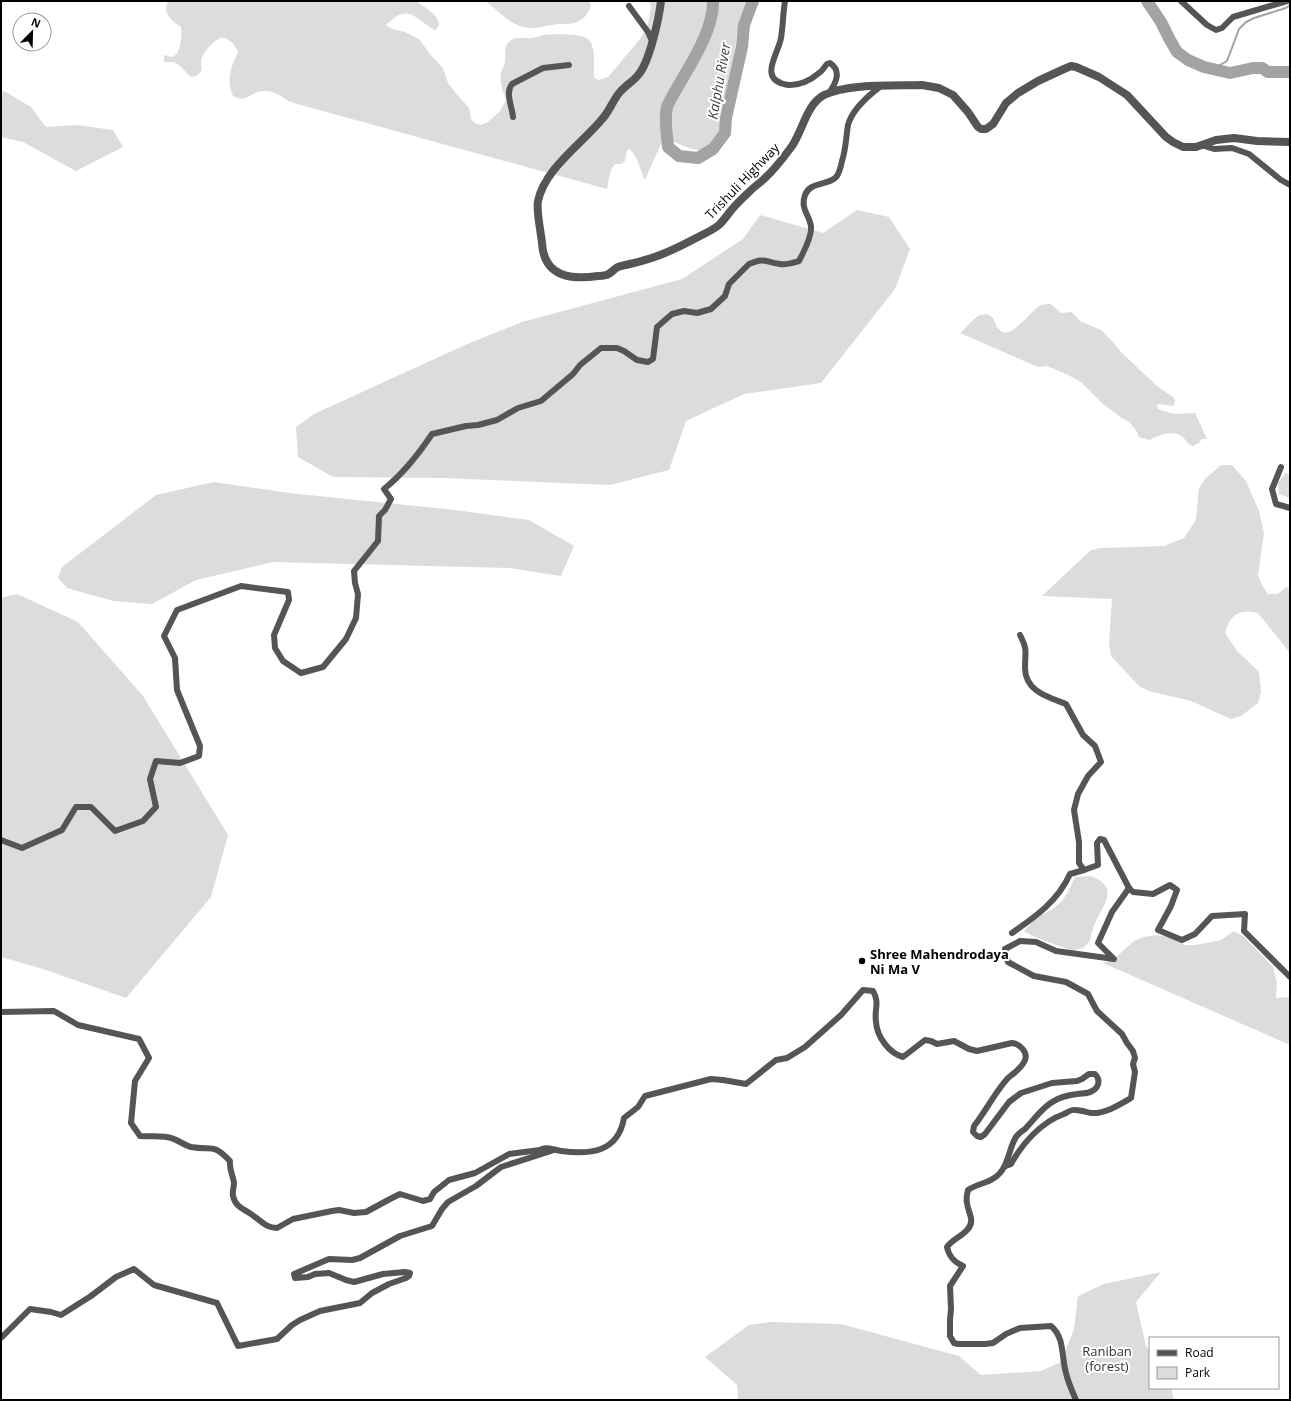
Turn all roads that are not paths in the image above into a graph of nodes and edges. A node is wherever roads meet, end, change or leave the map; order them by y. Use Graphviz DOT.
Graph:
graph roads {
  1 [pos="661,1"];
  2 [pos="785,1"];
  3 [pos="1181,1"];
  4 [pos="1287,1"];
  5 [pos="629,6"];
  6 [pos="652,41"];
  7 [pos="569,65"];
  8 [pos="881,86"];
  9 [pos="829,93"];
  10 [pos="514,117"];
  11 [pos="1290,142"];
  12 [pos="1201,145"];
  13 [pos="1290,185"];
  14 [pos="1281,467"];
  15 [pos="1290,508"];
  16 [pos="1020,635"];
  17 [pos="1,840"];
  18 [pos="1084,870"];
  19 [pos="1129,888"];
  20 [pos="1012,933"];
  21 [pos="1290,976"];
  22 [pos="1,1012"];
  23 [pos="555,1150"];
  24 [pos="1006,1166"];
  25 [pos="1,1338"];
  26 [pos="1076,1400"];
  1 -- 6 [label="street, Trishuli Highway"];
  2 -- 9 [label="street"];
  3 -- 4 [label="street"];
  5 -- 6 [label="street"];
  6 -- 9 [label="street, Trishuli Highway"];
  7 -- 10 [label="street"];
  8 -- 9 [label="street, Trishuli Highway"];
  8 -- 12 [label="street, Trishuli Highway"];
  8 -- 17 [label="street"];
  11 -- 12 [label="street, Trishuli Highway"];
  12 -- 13 [label="street"];
  14 -- 15 [label="street"];
  16 -- 18 [label="street"];
  18 -- 19 [label="street"];
  18 -- 20 [label="street"];
  19 -- 21 [label="street"];
  19 -- 24 [label="street"];
  22 -- 23 [label="street"];
  23 -- 24 [label="street"];
  23 -- 25 [label="street"];
  24 -- 26 [label="street"];
}
